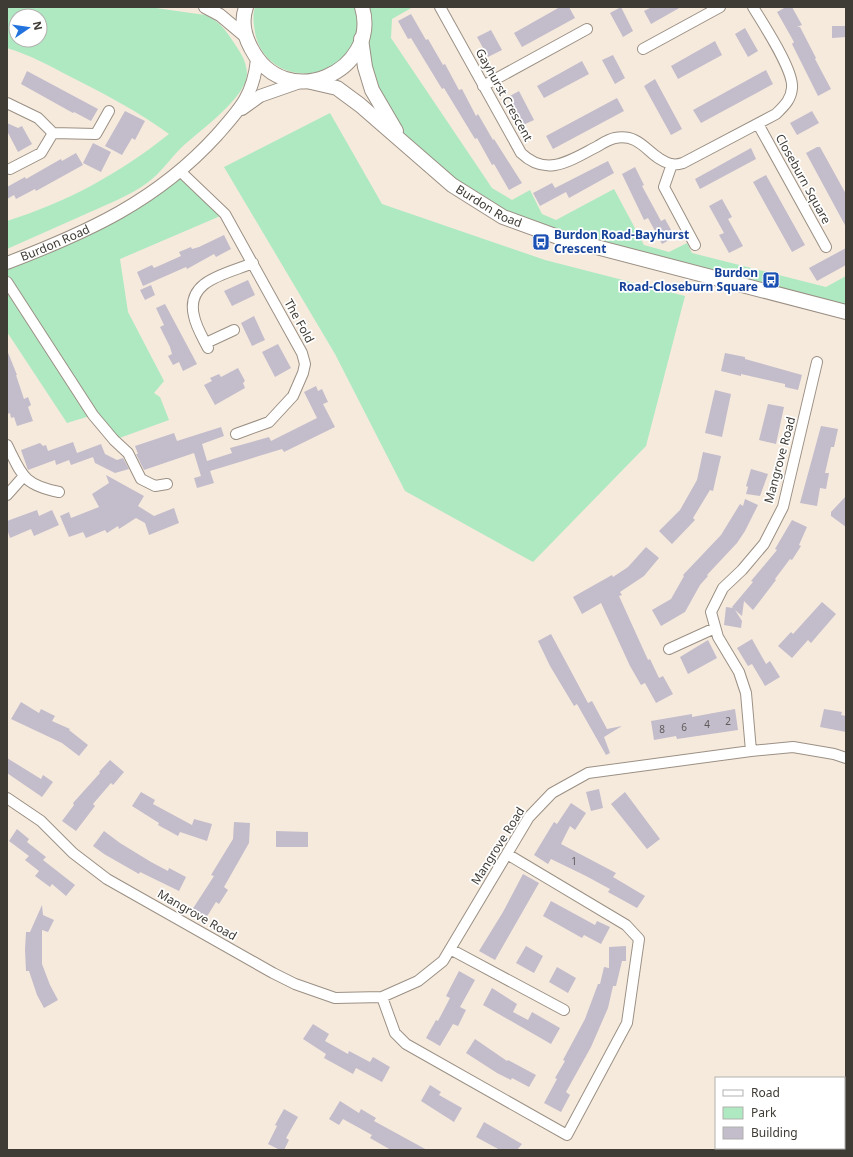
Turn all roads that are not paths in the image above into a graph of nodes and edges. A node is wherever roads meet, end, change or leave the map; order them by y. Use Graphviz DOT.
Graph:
graph roads {
  1 [pos="204,7"];
  2 [pos="217,7"];
  3 [pos="246,7"];
  4 [pos="362,7"];
  5 [pos="370,7"];
  6 [pos="440,7"];
  7 [pos="720,7"];
  8 [pos="753,7"];
  9 [pos="364,23"];
  10 [pos="587,29"];
  11 [pos="245,36"];
  12 [pos="361,39"];
  13 [pos="644,49"];
  14 [pos="257,60"];
  15 [pos="305,82"];
  16 [pos="483,86"];
  17 [pos="7,103"];
  18 [pos="109,111"];
  19 [pos="238,112"];
  20 [pos="758,124"];
  21 [pos="53,133"];
  22 [pos="401,141"];
  23 [pos="672,164"];
  24 [pos="10,169"];
  25 [pos="181,172"];
  26 [pos="695,245"];
  27 [pos="826,247"];
  28 [pos="7,263"];
  29 [pos="253,263"];
  30 [pos="7,282"];
  31 [pos="846,312"];
  32 [pos="234,330"];
  33 [pos="818,362"];
  34 [pos="236,434"];
  35 [pos="7,445"];
  36 [pos="24,477"];
  37 [pos="167,484"];
  38 [pos="59,492"];
  39 [pos="7,495"];
  40 [pos="715,628"];
  41 [pos="669,649"];
  42 [pos="751,751"];
  43 [pos="846,758"];
  44 [pos="7,798"];
  45 [pos="507,854"];
  46 [pos="450,949"];
  47 [pos="382,997"];
  48 [pos="564,1010"];
  1 -- 2 [label="street"];
  1 -- 11 [label="street"];
  3 -- 11 [label="main road, Burdon Road"];
  4 -- 9 [label="main road, Burdon Road"];
  5 -- 9 [label="street"];
  6 -- 16 [label="street, Gayhurst Crescent"];
  7 -- 13 [label="street"];
  8 -- 20 [label="street"];
  9 -- 12 [label="main road, Burdon Road"];
  10 -- 16 [label="street"];
  11 -- 14 [label="main road, Burdon Road"];
  12 -- 15 [label="main road, Burdon Road"];
  12 -- 22 [label="main road, Burdon Road"];
  14 -- 15 [label="main road, Burdon Road"];
  14 -- 19 [label="street"];
  15 -- 19 [label="street"];
  15 -- 22 [label="main road, Burdon Road"];
  16 -- 23 [label="street, Gayhurst Crescent"];
  17 -- 21 [label="street"];
  18 -- 21 [label="street"];
  19 -- 25 [label="street, Burdon Road"];
  20 -- 23 [label="street"];
  20 -- 27 [label="street, Closeburn Square"];
  21 -- 24 [label="street"];
  22 -- 31 [label="main road, Burdon Road"];
  23 -- 26 [label="street"];
  25 -- 28 [label="street, Burdon Road"];
  25 -- 29 [label="street, The Fold"];
  29 -- 32 [label="street"];
  29 -- 34 [label="street, The Fold"];
  30 -- 37 [label="street"];
  33 -- 40 [label="street, Mangrove Road"];
  35 -- 36 [label="street"];
  36 -- 38 [label="street"];
  36 -- 39 [label="street"];
  40 -- 41 [label="street"];
  40 -- 42 [label="street, Mangrove Road"];
  42 -- 43 [label="street"];
  42 -- 45 [label="street, Mangrove Road"];
  44 -- 47 [label="street, Mangrove Road"];
  45 -- 46 [label="street, Mangrove Road"];
  45 -- 47 [label="street"];
  46 -- 47 [label="street, Mangrove Road"];
  46 -- 48 [label="street"];
}
